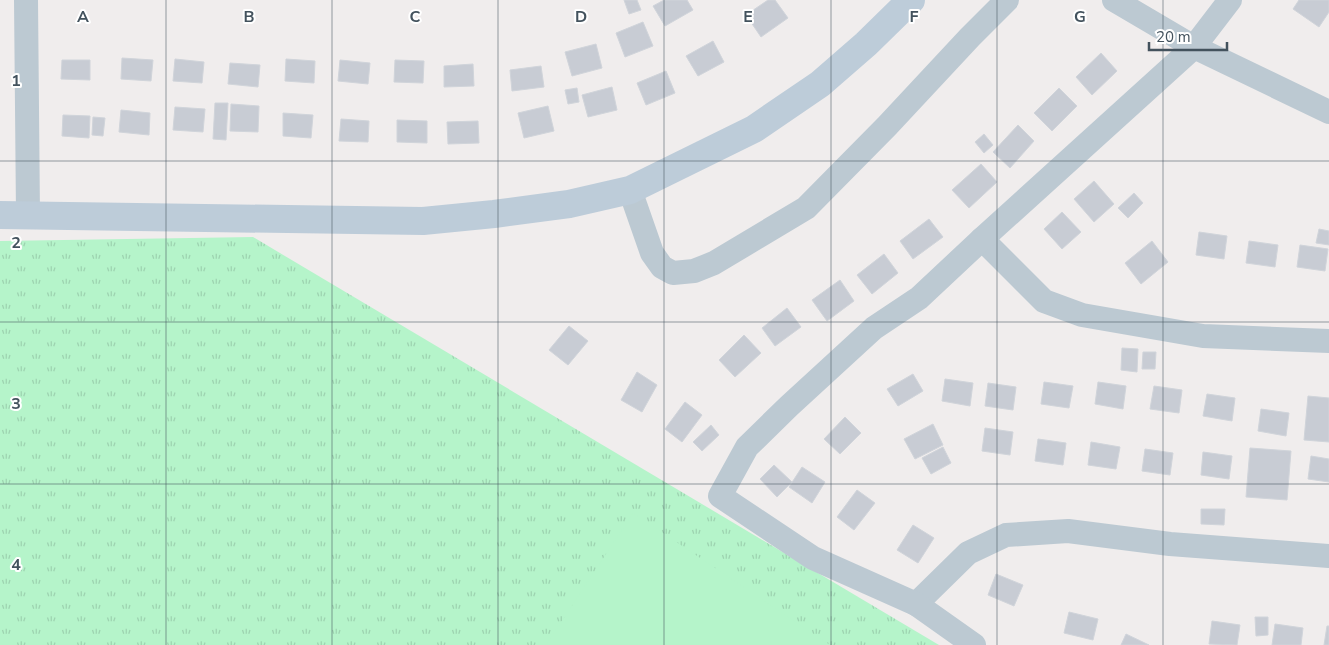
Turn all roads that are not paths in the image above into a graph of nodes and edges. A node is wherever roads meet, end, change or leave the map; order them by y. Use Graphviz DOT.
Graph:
graph roads {
  1 [pos="26,0"];
  2 [pos="911,0"];
  3 [pos="1006,0"];
  4 [pos="1114,0"];
  5 [pos="1230,0"];
  6 [pos="1194,47"];
  7 [pos="1329,112"];
  8 [pos="630,190"];
  9 [pos="28,214"];
  10 [pos="0,215"];
  11 [pos="982,239"];
  12 [pos="1329,341"];
  13 [pos="1329,556"];
  14 [pos="916,604"];
  15 [pos="974,645"];
  1 -- 9 [label="street"];
  2 -- 8 [label="street"];
  3 -- 8 [label="street"];
  4 -- 6 [label="street"];
  5 -- 6 [label="street"];
  6 -- 7 [label="street"];
  6 -- 11 [label="street"];
  8 -- 9 [label="street"];
  9 -- 10 [label="street"];
  11 -- 12 [label="street"];
  11 -- 14 [label="street"];
  13 -- 14 [label="street"];
  14 -- 15 [label="street"];
}
